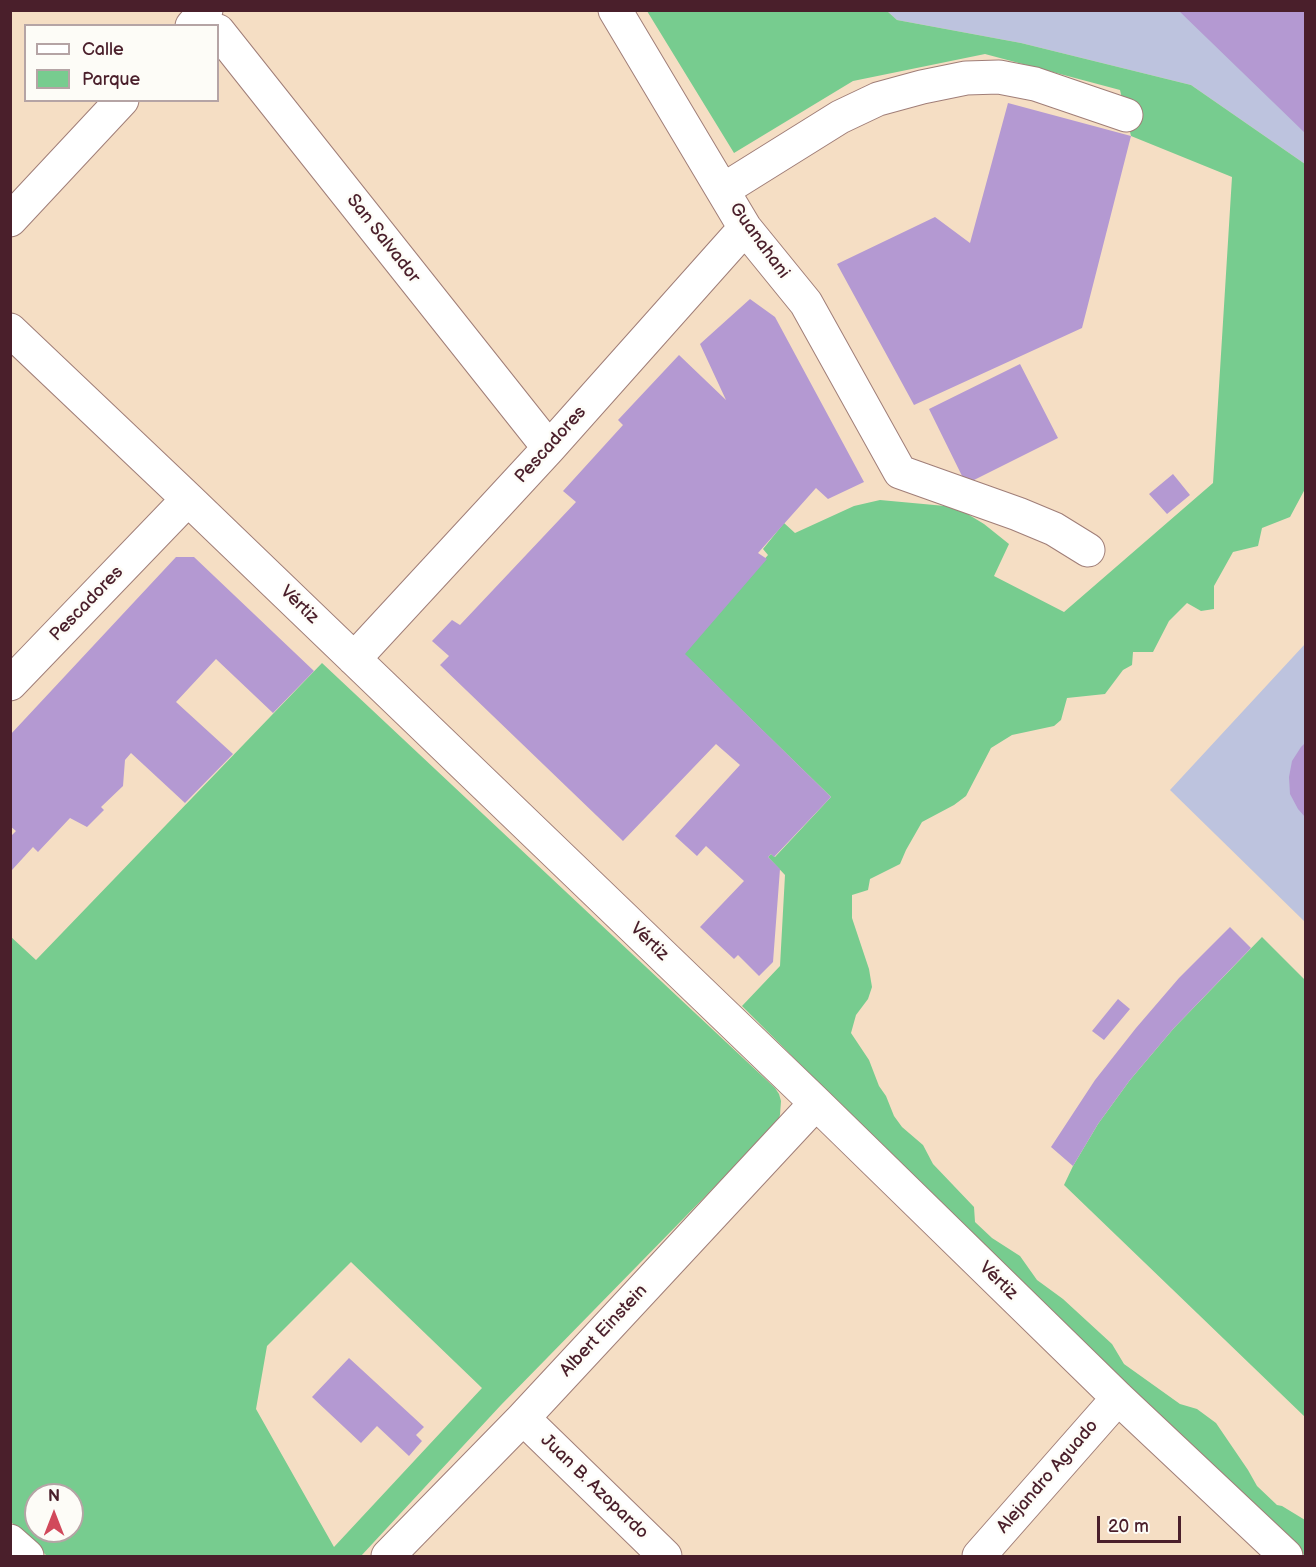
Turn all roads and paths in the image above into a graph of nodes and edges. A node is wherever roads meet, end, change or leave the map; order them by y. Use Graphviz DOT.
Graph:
graph roads {
  1 [pos="615,10"];
  2 [pos="219,35"];
  3 [pos="120,102"];
  4 [pos="1126,115"];
  5 [pos="723,190"];
  6 [pos="10,220"];
  7 [pos="745,228"];
  8 [pos="10,330"];
  9 [pos="549,448"];
  10 [pos="188,499"];
  11 [pos="1088,550"];
  12 [pos="354,658"];
  13 [pos="10,684"];
  14 [pos="816,1103"];
  15 [pos="1118,1398"];
  16 [pos="523,1418"];
  17 [pos="10,1541"];
  18 [pos="27,1557"];
  19 [pos="388,1557"];
  20 [pos="665,1557"];
  21 [pos="979,1557"];
  22 [pos="1286,1557"];
  1 -- 5 [label="street, Guanahani"];
  2 -- 9 [label="street, San Salvador"];
  3 -- 6 [label="street"];
  4 -- 5 [label="street"];
  5 -- 7 [label="street, Guanahani"];
  7 -- 9 [label="street, Pescadores"];
  7 -- 11 [label="street, Guanahani"];
  8 -- 10 [label="street, Vértiz"];
  9 -- 12 [label="street, Pescadores"];
  10 -- 12 [label="street, Vértiz"];
  10 -- 13 [label="street, Pescadores"];
  12 -- 14 [label="street, Vértiz"];
  14 -- 15 [label="street, Vértiz"];
  14 -- 16 [label="street, Albert Einstein"];
  15 -- 21 [label="street, Alejandro Aguado"];
  15 -- 22 [label="street, Vértiz"];
  16 -- 19 [label="street, Albert Einstein"];
  16 -- 20 [label="street, Juan B. Azopardo"];
  17 -- 18 [label="street"];
}
